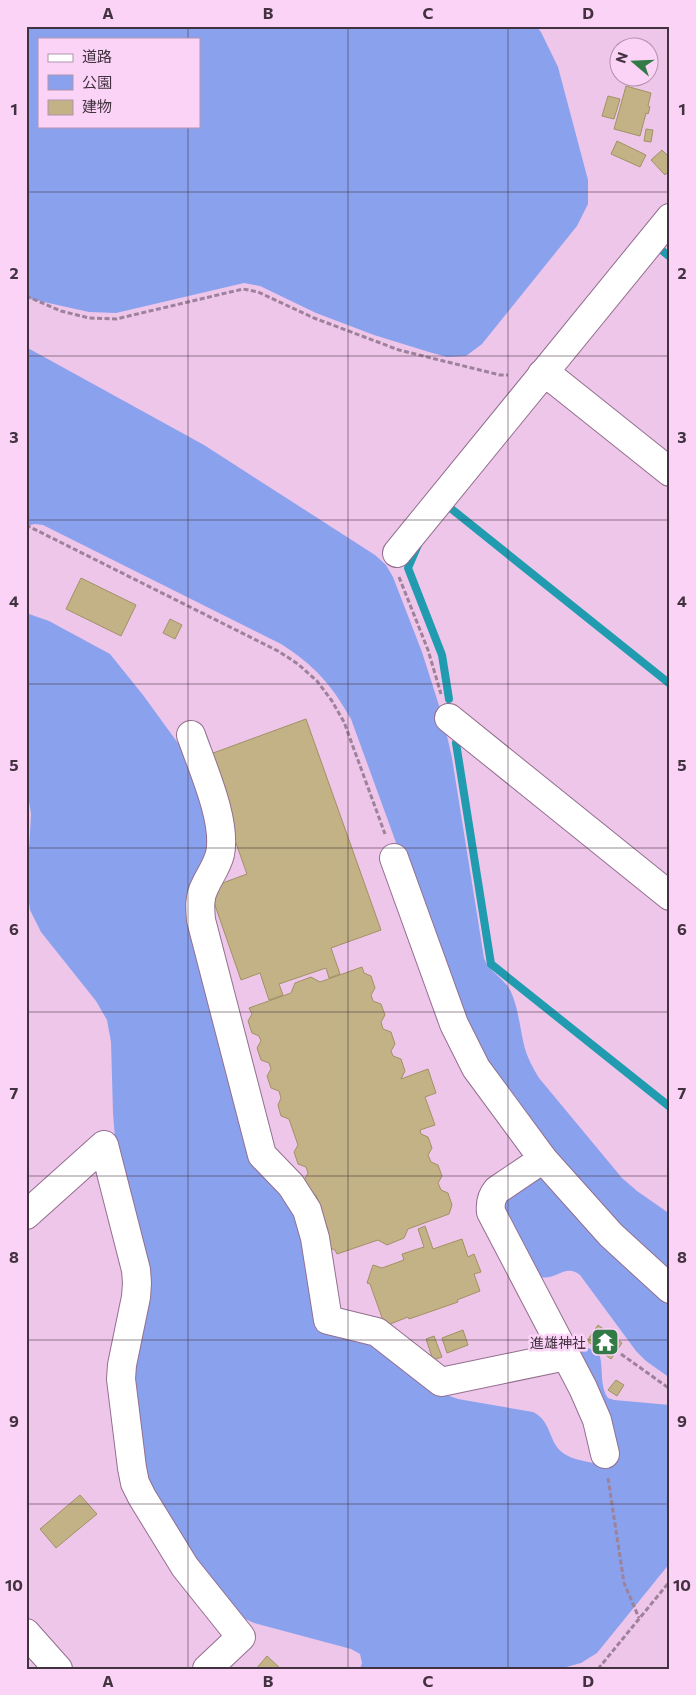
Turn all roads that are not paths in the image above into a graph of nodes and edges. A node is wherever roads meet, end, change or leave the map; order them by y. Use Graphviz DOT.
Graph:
graph roads {
  1 [pos="670,218"];
  2 [pos="542,374"];
  3 [pos="670,472"];
  4 [pos="397,553"];
  5 [pos="449,718"];
  6 [pos="191,735"];
  7 [pos="394,858"];
  8 [pos="666,887"];
  9 [pos="544,1159"];
  10 [pos="26,1215"];
  11 [pos="670,1289"];
  12 [pos="566,1356"];
  13 [pos="605,1454"];
  14 [pos="26,1634"];
  15 [pos="58,1669"];
  16 [pos="207,1669"];
  1 -- 2 [label="street"];
  2 -- 3 [label="street"];
  2 -- 4 [label="street"];
  5 -- 8 [label="street"];
  6 -- 12 [label="street"];
  7 -- 9 [label="street"];
  9 -- 11 [label="street"];
  9 -- 12 [label="street"];
  10 -- 16 [label="street"];
  12 -- 13 [label="street"];
  14 -- 15 [label="street"];
}
